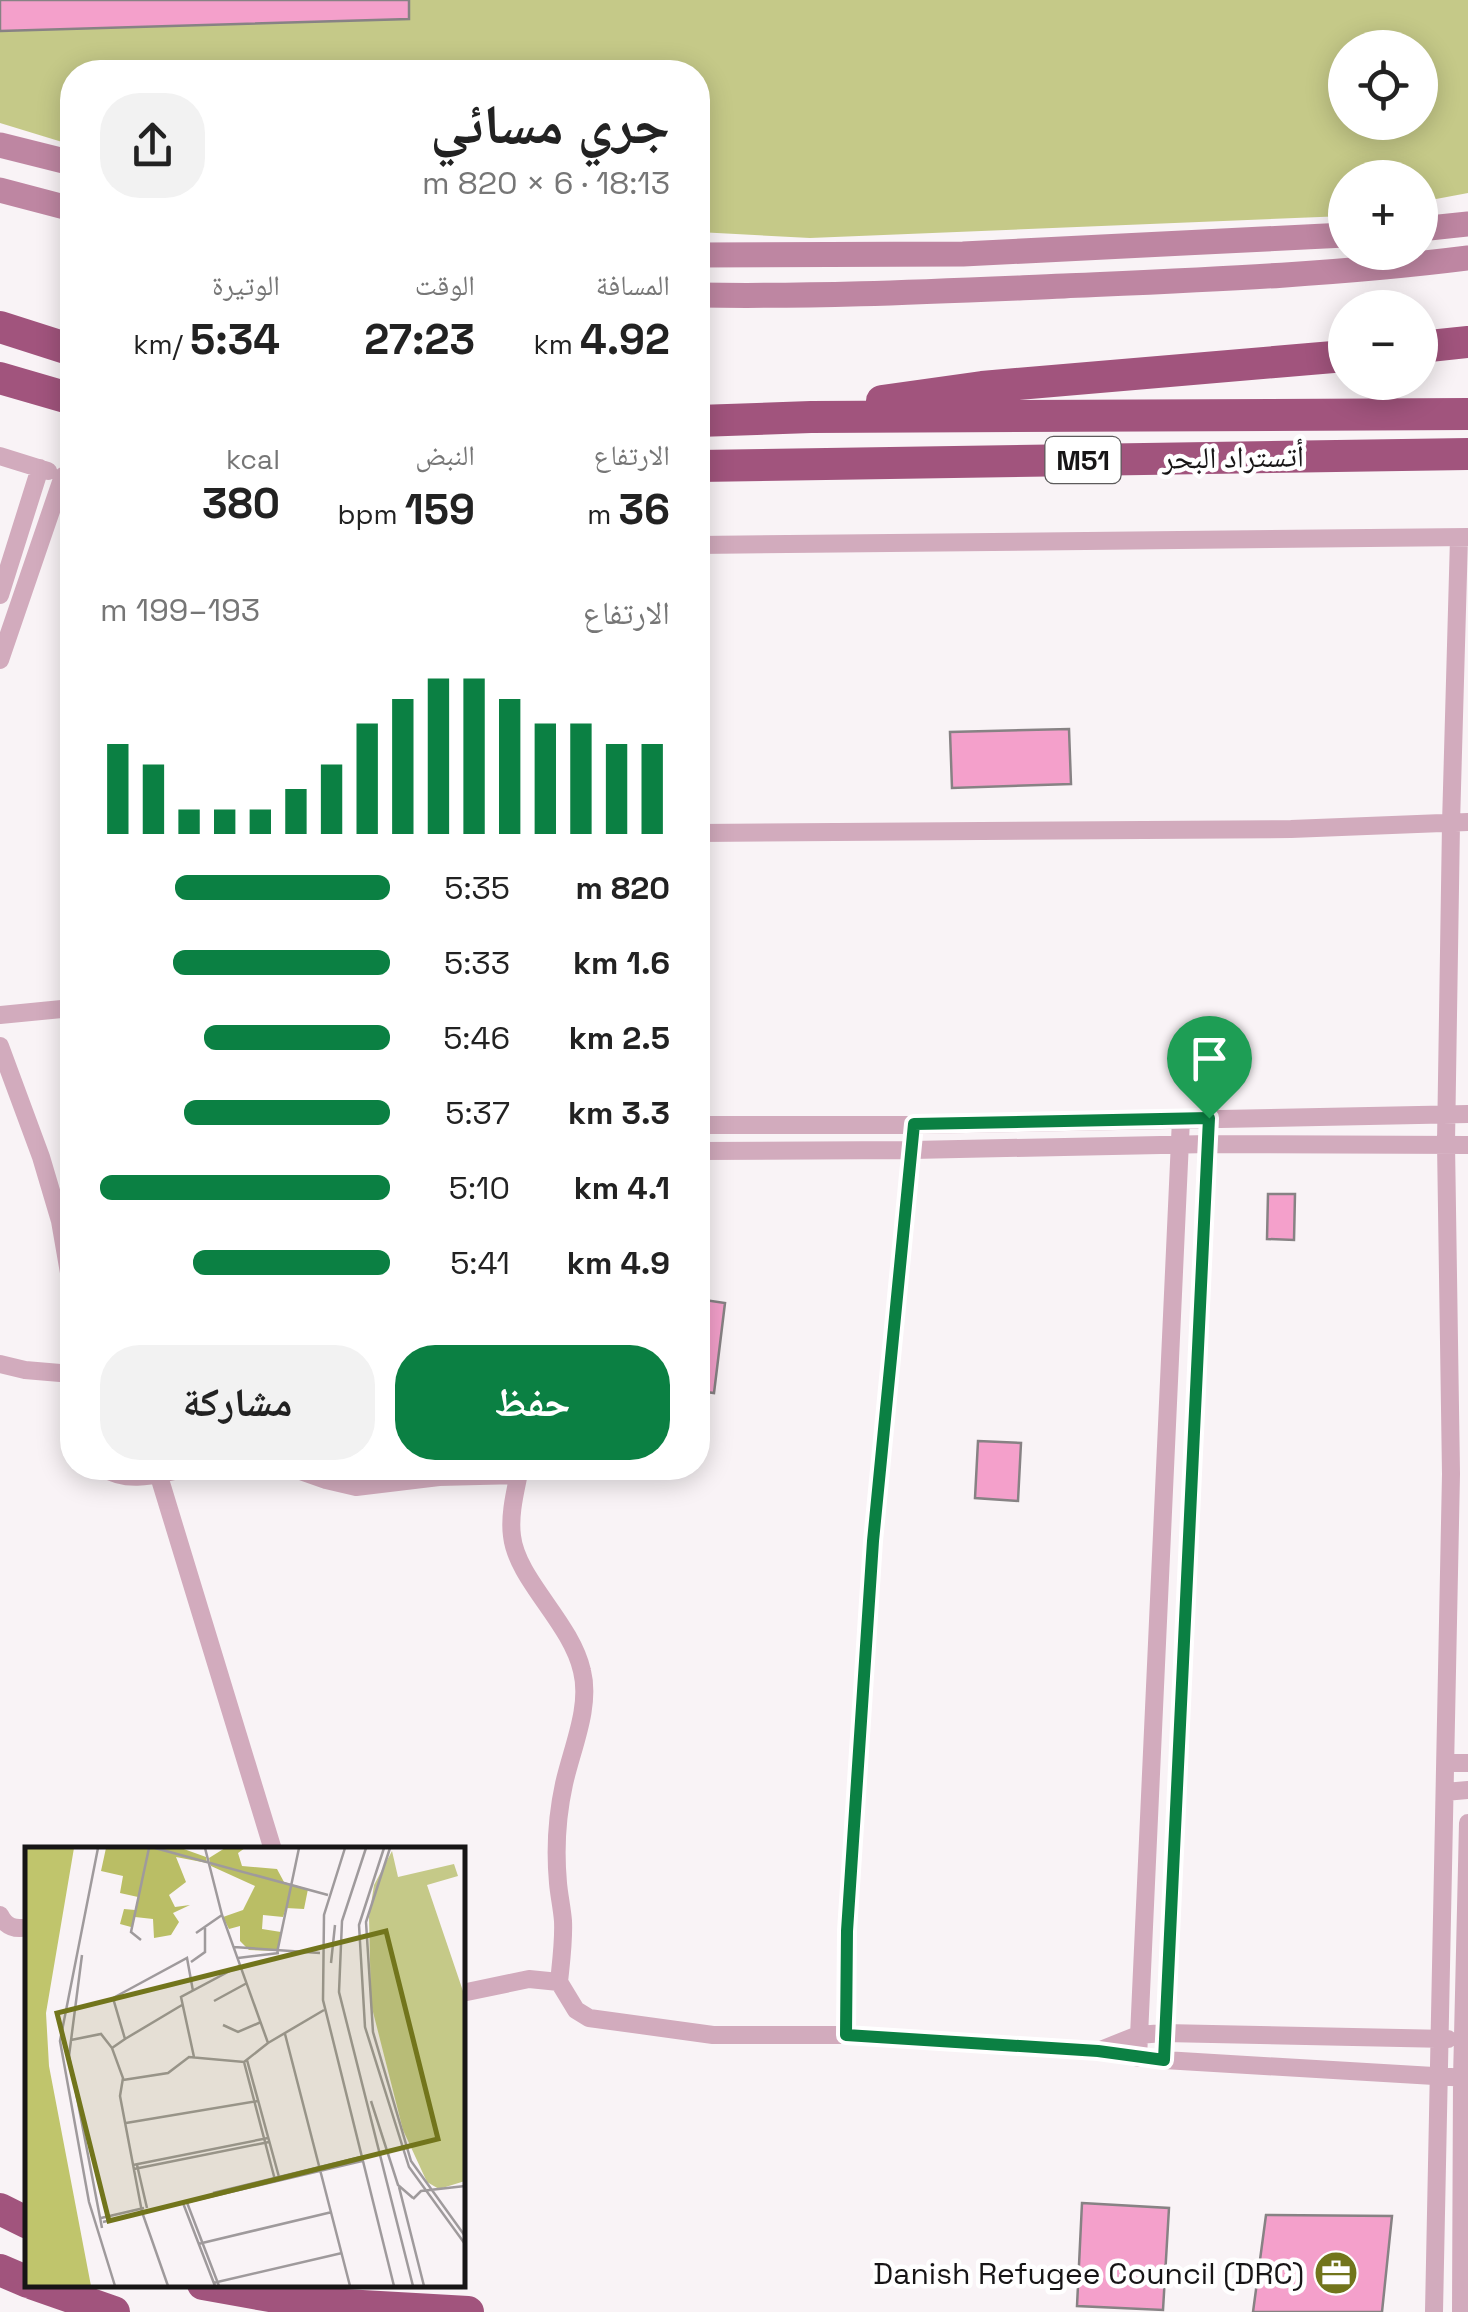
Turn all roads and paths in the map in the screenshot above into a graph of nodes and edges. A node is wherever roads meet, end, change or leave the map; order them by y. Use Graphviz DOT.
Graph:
graph roads {
  1 [pos="0,145"];
  2 [pos="60,161"];
  3 [pos="0,190"];
  4 [pos="60,206"];
  5 [pos="1468,224"];
  6 [pos="1438,227"];
  7 [pos="1328,236"];
  8 [pos="710,255"];
  9 [pos="1468,258"];
  10 [pos="710,295"];
  11 [pos="0,326"];
  12 [pos="1468,342"];
  13 [pos="1438,345"];
  14 [pos="60,346"];
  15 [pos="1328,357"];
  16 [pos="0,378"];
  17 [pos="60,396"];
  18 [pos="1468,414"];
  19 [pos="811,417"];
  20 [pos="710,421"];
  21 [pos="1468,454"];
  22 [pos="0,456"];
  23 [pos="710,466"];
  24 [pos="40,468"];
  25 [pos="60,474"];
  26 [pos="60,499"];
  27 [pos="1464,538"];
  28 [pos="710,545"];
  29 [pos="0,595"];
  30 [pos="0,660"];
  31 [pos="1459,823"];
  32 [pos="710,833"];
  33 [pos="60,1009"];
  34 [pos="0,1015"];
  35 [pos="0,1046"];
  36 [pos="1446,1114"];
  37 [pos="1468,1114"];
  38 [pos="1209,1118"];
  39 [pos="1181,1119"];
  40 [pos="914,1124"];
  41 [pos="710,1126"];
  42 [pos="1209,1144"];
  43 [pos="1446,1144"];
  44 [pos="1181,1145"];
  45 [pos="1468,1145"];
  46 [pos="912,1150"];
  47 [pos="710,1152"];
  48 [pos="60,1221"];
  49 [pos="0,1364"];
  50 [pos="60,1373"];
  51 [pos="160,1480"];
  52 [pos="326,1480"];
  53 [pos="411,1480"];
  54 [pos="518,1480"];
  55 [pos="1446,1763"];
  56 [pos="1468,1763"];
  57 [pos="1468,1790"];
  58 [pos="1445,1792"];
  59 [pos="1468,1823"];
  60 [pos="272,1847"];
  61 [pos="0,1916"];
  62 [pos="25,1927"];
  63 [pos="559,1982"];
  64 [pos="465,1992"];
  65 [pos="1164,2033"];
  66 [pos="846,2035"];
  67 [pos="1138,2035"];
  68 [pos="1440,2039"];
  69 [pos="1464,2040"];
  70 [pos="1098,2051"];
  71 [pos="1138,2058"];
  72 [pos="1164,2060"];
  73 [pos="1439,2077"];
  74 [pos="1465,2078"];
  75 [pos="0,2210"];
  76 [pos="25,2222"];
  77 [pos="0,2270"];
  78 [pos="25,2281"];
  79 [pos="42,2287"];
  80 [pos="221,2287"];
  81 [pos="114,2312"];
  82 [pos="468,2312"];
  83 [pos="1434,2312"];
  84 [pos="1461,2312"];
  1 -- 2 [label="street"];
  3 -- 4 [label="street"];
  5 -- 6 [label="street"];
  7 -- 8 [label="street"];
  9 -- 10 [label="street"];
  11 -- 14 [label="highway"];
  12 -- 13 [label="highway"];
  15 -- 19 [label="highway"];
  16 -- 17 [label="highway"];
  18 -- 19 [label="highway, أتستراد البحر / M51"];
  19 -- 20 [label="highway, أتستراد البحر / M51"];
  21 -- 23 [label="highway, أتستراد البحر / M51"];
  22 -- 24 [label="street"];
  24 -- 25 [label="street"];
  24 -- 29 [label="street"];
  26 -- 30 [label="street"];
  27 -- 28 [label="street"];
  27 -- 31 [label="street"];
  31 -- 32 [label="street"];
  31 -- 36 [label="street"];
  33 -- 34 [label="street"];
  35 -- 48 [label="street"];
  36 -- 37 [label="street"];
  36 -- 38 [label="street"];
  36 -- 43 [label="street"];
  38 -- 39 [label="street"];
  38 -- 42 [label="street"];
  39 -- 40 [label="street"];
  39 -- 44 [label="street"];
  40 -- 41 [label="street"];
  40 -- 46 [label="street"];
  42 -- 43 [label="street"];
  42 -- 44 [label="street"];
  42 -- 65 [label="street"];
  43 -- 45 [label="street"];
  43 -- 55 [label="street"];
  44 -- 46 [label="street"];
  44 -- 67 [label="street"];
  46 -- 47 [label="street"];
  46 -- 66 [label="street"];
  49 -- 50 [label="street"];
  51 -- 60 [label="street"];
  52 -- 53 [label="street"];
  54 -- 63 [label="street"];
  55 -- 56 [label="street"];
  55 -- 58 [label="street"];
  57 -- 58 [label="street"];
  58 -- 68 [label="street"];
  59 -- 69 [label="street"];
  61 -- 62 [label="street"];
  63 -- 64 [label="street"];
  63 -- 66 [label="street"];
  65 -- 67 [label="street"];
  65 -- 68 [label="street"];
  65 -- 72 [label="street"];
  66 -- 70 [label="street"];
  67 -- 70 [label="street"];
  67 -- 71 [label="street"];
  68 -- 69 [label="street"];
  68 -- 73 [label="street"];
  69 -- 74 [label="street"];
  70 -- 71 [label="street"];
  71 -- 72 [label="street"];
  72 -- 73 [label="street"];
  73 -- 74 [label="street"];
  73 -- 83 [label="street"];
  74 -- 84 [label="street"];
  75 -- 76 [label="highway"];
  77 -- 78 [label="highway"];
  79 -- 81 [label="highway"];
  80 -- 82 [label="highway"];
}
